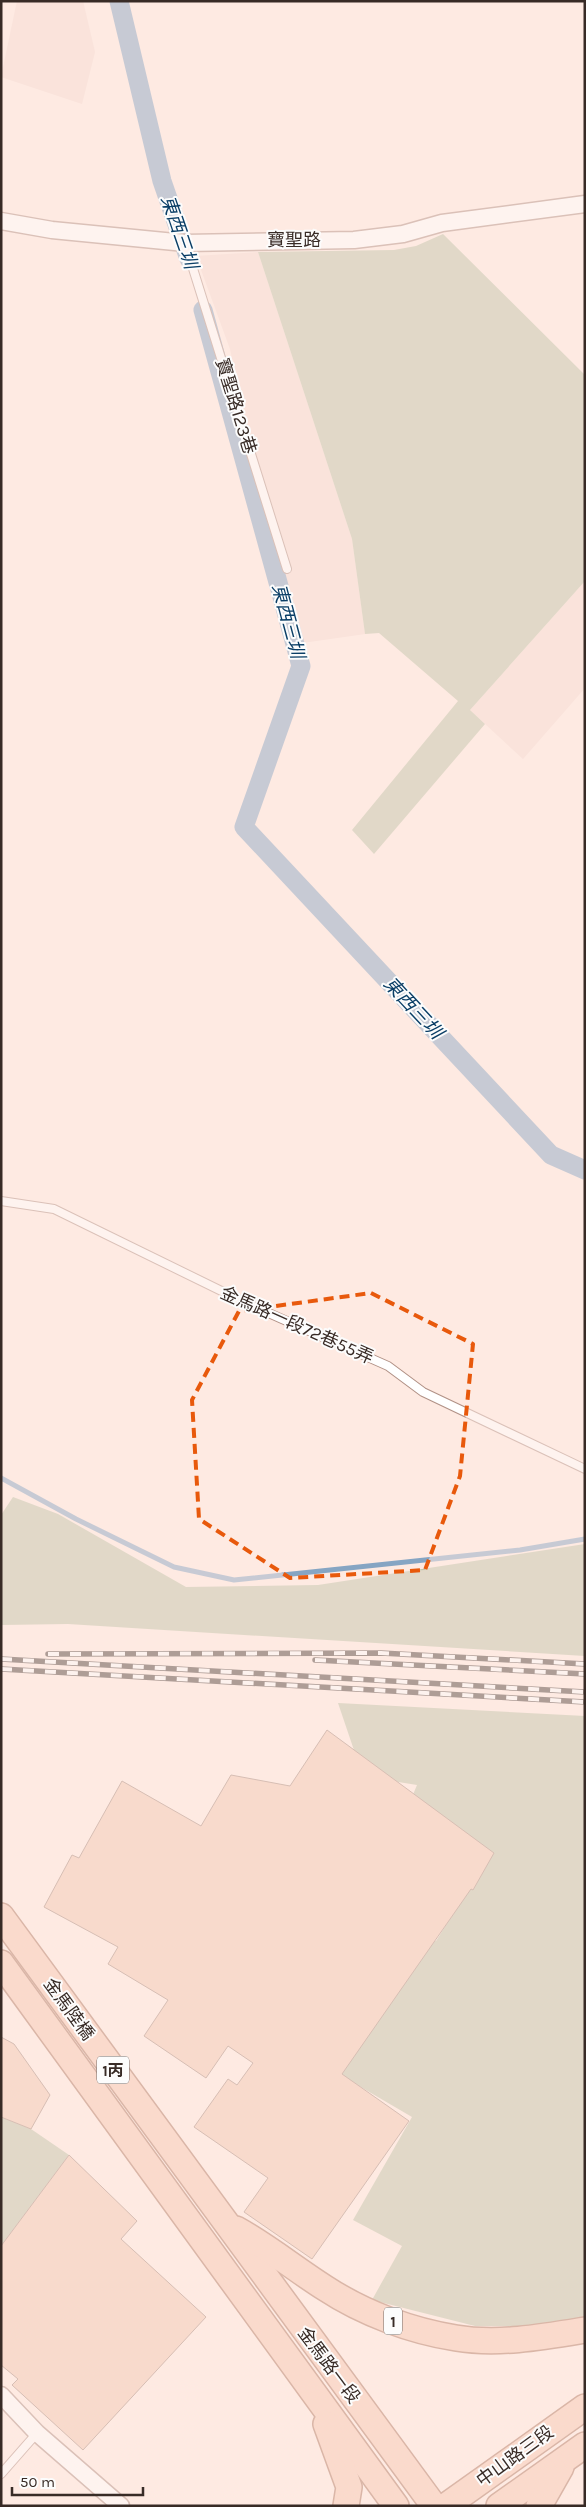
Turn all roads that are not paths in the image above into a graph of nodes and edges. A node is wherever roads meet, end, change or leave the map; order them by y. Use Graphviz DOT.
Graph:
graph roads {
  1 [pos="585,204"];
  2 [pos="1,221"];
  3 [pos="184,243"];
  4 [pos="287,569"];
  5 [pos="1,1201"];
  6 [pos="585,1470"];
  7 [pos="1,1916"];
  8 [pos="1,1964"];
  9 [pos="225,2223"];
  10 [pos="201,2237"];
  11 [pos="585,2330"];
  12 [pos="313,2391"];
  13 [pos="1,2395"];
  14 [pos="585,2407"];
  15 [pos="37,2433"];
  16 [pos="585,2445"];
  17 [pos="564,2460"];
  18 [pos="2,2470"];
  19 [pos="122,2506"];
  20 [pos="346,2506"];
  21 [pos="396,2506"];
  22 [pos="434,2506"];
  23 [pos="446,2506"];
  24 [pos="499,2506"];
  25 [pos="539,2506"];
  1 -- 3 [label="street, 寶聖路"];
  2 -- 3 [label="street, 寶聖路"];
  3 -- 4 [label="lane, 寶聖路123巷"];
  5 -- 6 [label="lane, 金馬路一段72巷55弄"];
  7 -- 9 [label="main road, 金馬陸橋 / 1丙"];
  8 -- 10 [label="main road, 金馬陸橋 / 1丙"];
  9 -- 11 [label="main road, 1"];
  9 -- 22 [label="main road, 金馬路一段 / 1丙"];
  10 -- 12 [label="main road, 金馬路一段 / 1丙"];
  12 -- 20 [label="main road"];
  12 -- 21 [label="main road, 金馬路一段 / 1丙"];
  13 -- 15 [label="street"];
  14 -- 23 [label="main road, 中山路三段"];
  15 -- 18 [label="lane"];
  15 -- 19 [label="street"];
  16 -- 17 [label="main road, 中山路三段"];
  17 -- 24 [label="main road, 中山路三段"];
  17 -- 25 [label="main road"];
}
